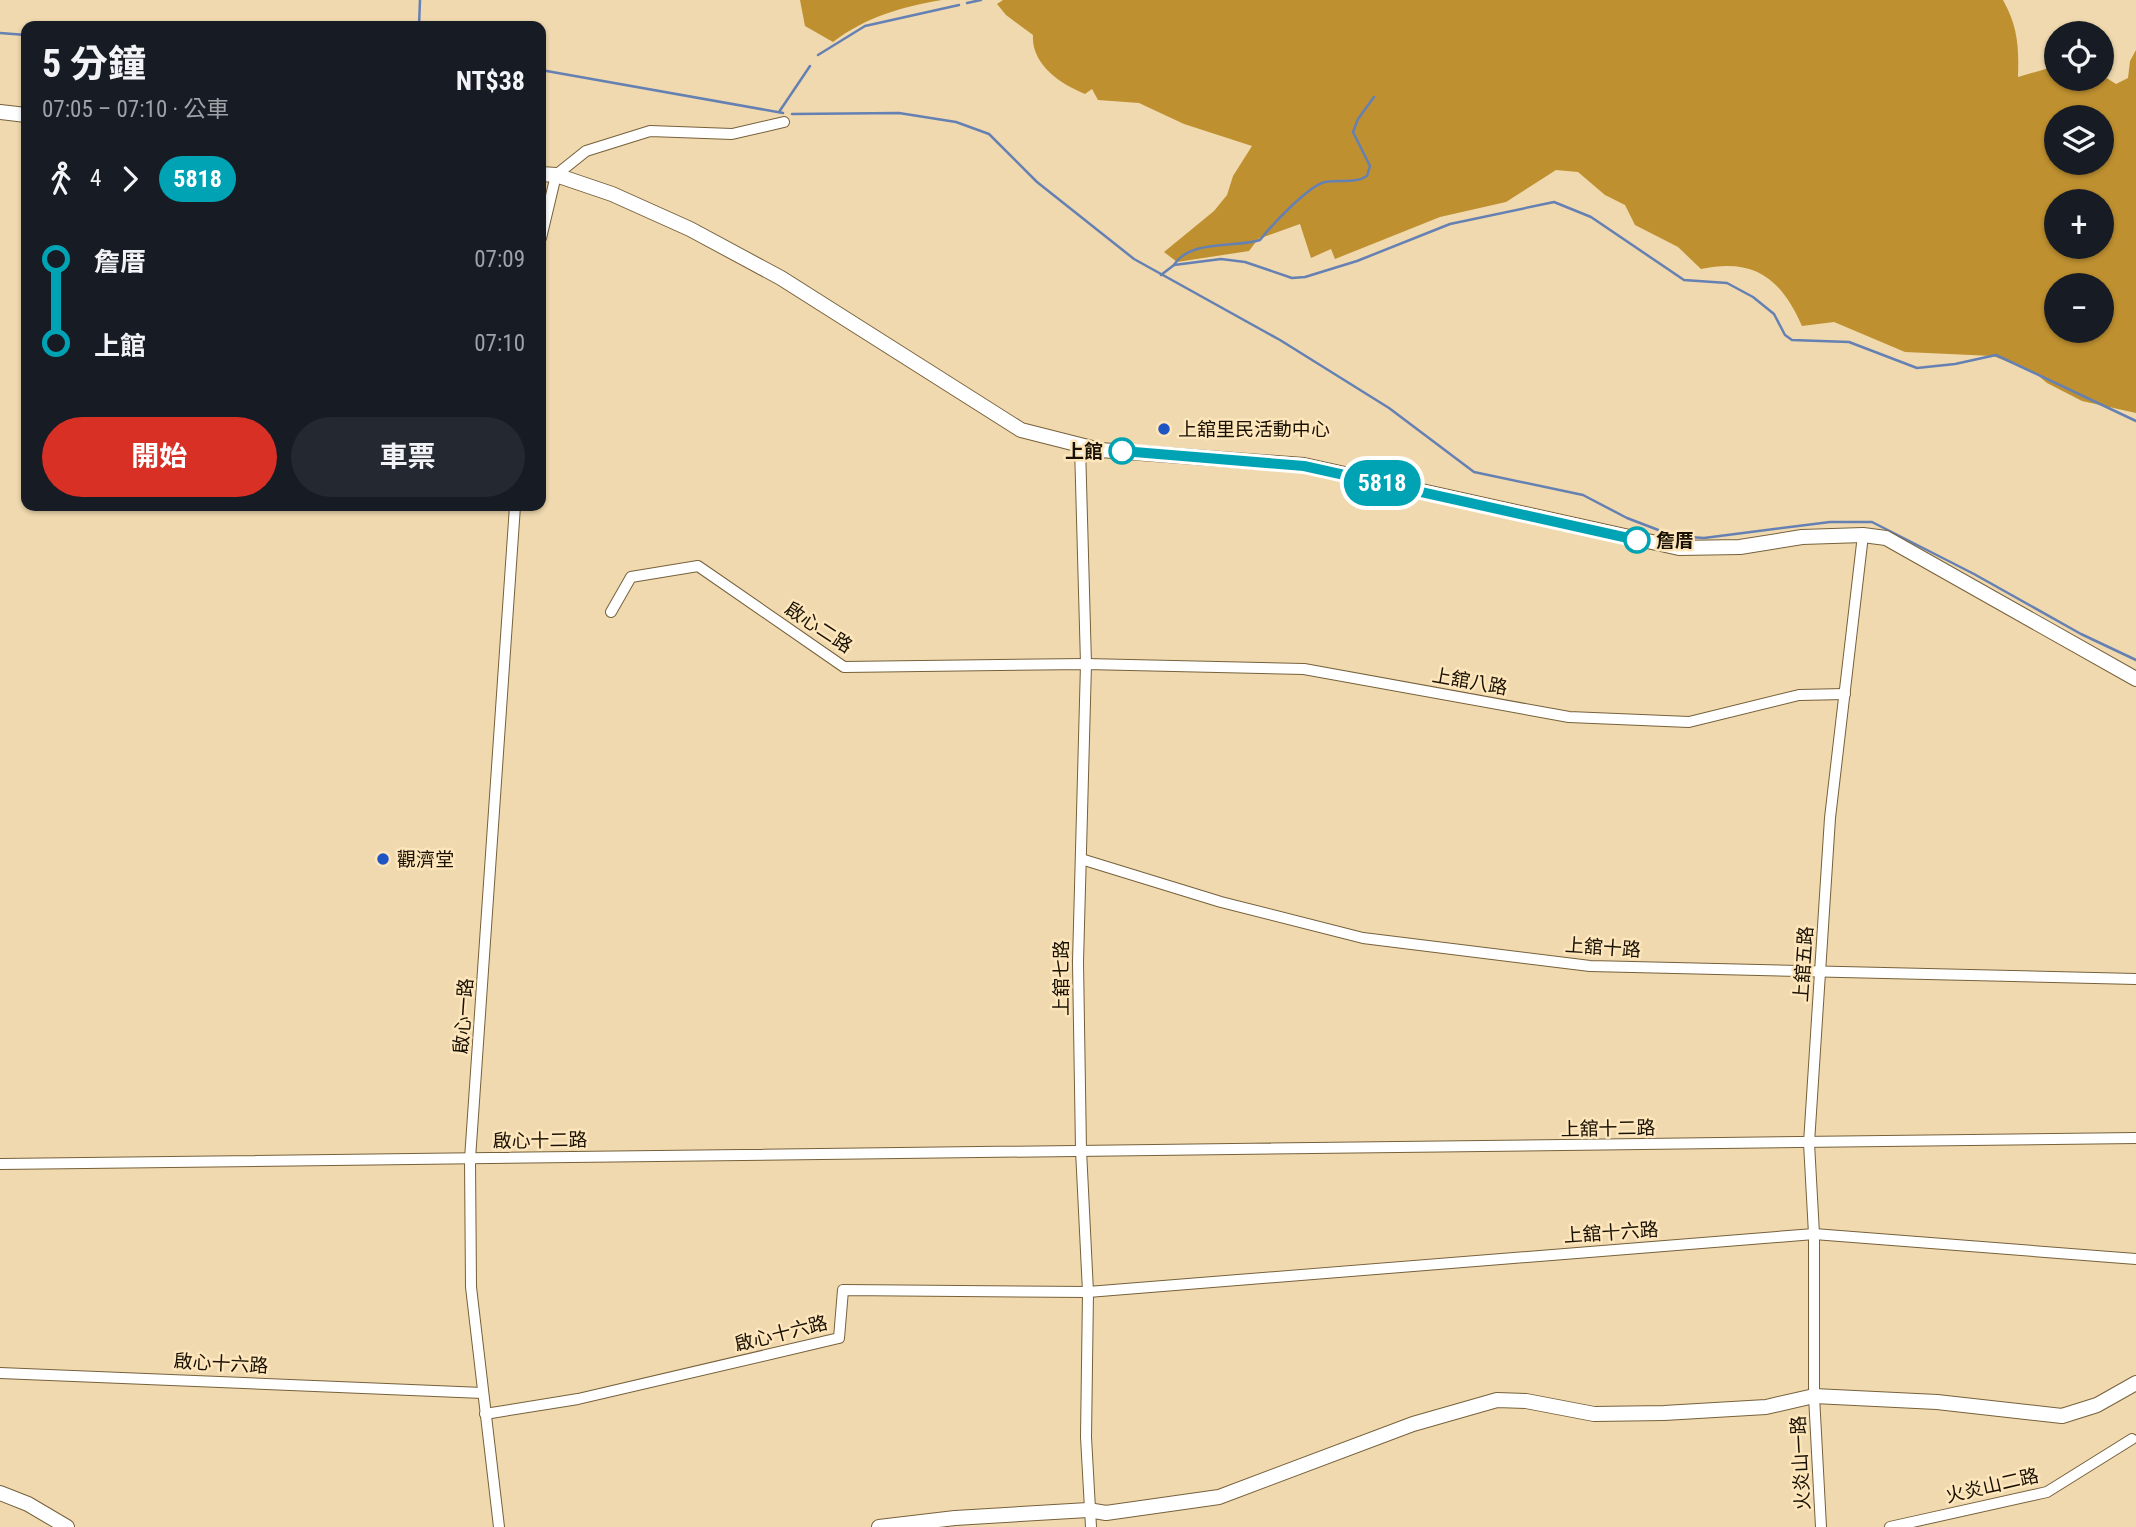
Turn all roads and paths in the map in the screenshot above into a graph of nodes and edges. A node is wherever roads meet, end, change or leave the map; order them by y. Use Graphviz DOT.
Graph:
graph roads {
  1 [pos="0,112"];
  2 [pos="21,114"];
  3 [pos="784,122"];
  4 [pos="548,174"];
  5 [pos="546,192"];
  6 [pos="1080,446"];
  7 [pos="515,511"];
  8 [pos="1864,535"];
  9 [pos="611,612"];
  10 [pos="1086,664"];
  11 [pos="2136,679"];
  12 [pos="1845,694"];
  13 [pos="1081,859"];
  14 [pos="1821,973"];
  15 [pos="2136,979"];
  16 [pos="2136,1138"];
  17 [pos="1809,1143"];
  18 [pos="1081,1150"];
  19 [pos="470,1159"];
  20 [pos="0,1164"];
  21 [pos="1814,1234"];
  22 [pos="2136,1259"];
  23 [pos="1088,1292"];
  24 [pos="0,1373"];
  25 [pos="2136,1383"];
  26 [pos="482,1393"];
  27 [pos="1814,1396"];
  28 [pos="485,1413"];
  29 [pos="2132,1439"];
  30 [pos="0,1493"];
  31 [pos="1088,1510"];
  32 [pos="67,1527"];
  33 [pos="499,1527"];
  34 [pos="878,1527"];
  35 [pos="1091,1527"];
  36 [pos="1821,1527"];
  37 [pos="1890,1527"];
  1 -- 2 [label="street"];
  3 -- 4 [label="street"];
  4 -- 5 [label="street"];
  4 -- 6 [label="street"];
  6 -- 8 [label="street"];
  6 -- 10 [label="street, 上舘七路"];
  7 -- 19 [label="street, 啟心一路"];
  8 -- 11 [label="street"];
  8 -- 12 [label="street, 上舘五路"];
  9 -- 10 [label="street, 啟心二路"];
  10 -- 12 [label="street, 上舘八路"];
  10 -- 13 [label="street, 上舘七路"];
  12 -- 14 [label="street, 上舘五路"];
  13 -- 14 [label="street, 上舘十路"];
  13 -- 18 [label="street, 上舘七路"];
  14 -- 15 [label="street, 上舘十路"];
  14 -- 17 [label="street, 上舘五路"];
  16 -- 17 [label="street, 上舘十二路"];
  17 -- 18 [label="street, 上舘十二路"];
  17 -- 21 [label="street, 上舘五路"];
  18 -- 19 [label="street, 啟心十二路"];
  18 -- 23 [label="street, 上舘七路"];
  19 -- 20 [label="street, 啟心十二路"];
  19 -- 26 [label="street, 啟心一路"];
  21 -- 22 [label="street, 上舘十六路"];
  21 -- 23 [label="street, 上舘十六路"];
  21 -- 27 [label="street, 上舘五路"];
  23 -- 28 [label="street, 啟心十六路"];
  23 -- 31 [label="street, 上舘七路"];
  24 -- 26 [label="street, 啟心十六路"];
  25 -- 27 [label="street"];
  26 -- 28 [label="street, 啟心一路"];
  27 -- 31 [label="street"];
  27 -- 36 [label="street, 火炎山一路"];
  28 -- 33 [label="street, 啟心一路"];
  29 -- 37 [label="street, 火炎山二路"];
  30 -- 32 [label="street"];
  31 -- 34 [label="street"];
  31 -- 35 [label="street, 上舘七路"];
}
